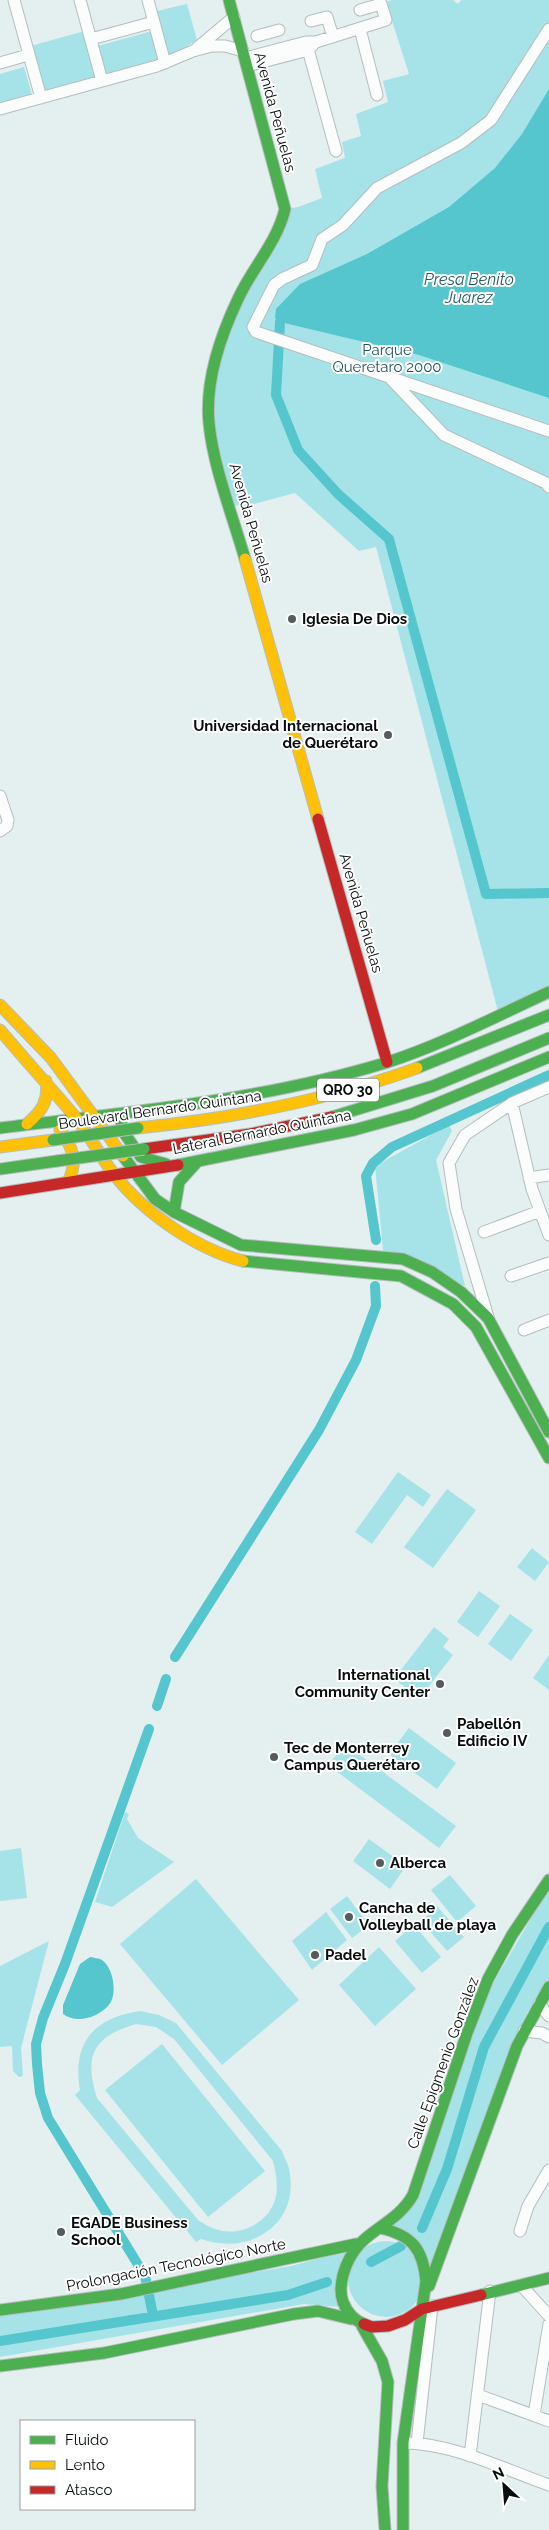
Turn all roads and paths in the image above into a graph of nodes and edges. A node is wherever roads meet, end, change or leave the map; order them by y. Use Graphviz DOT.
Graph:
graph roads {
  1 [pos="14,0"];
  2 [pos="80,0"];
  3 [pos="148,0"];
  4 [pos="229,0"];
  5 [pos="360,10"];
  6 [pos="234,17"];
  7 [pos="311,21"];
  8 [pos="154,22"];
  9 [pos="360,29"];
  10 [pos="549,29"];
  11 [pos="258,36"];
  12 [pos="333,37"];
  13 [pos="91,39"];
  14 [pos="310,45"];
  15 [pos="280,49"];
  16 [pos="193,51"];
  17 [pos="28,55"];
  18 [pos="245,59"];
  19 [pos="165,62"];
  20 [pos="0,63"];
  21 [pos="102,81"];
  22 [pos="377,95"];
  23 [pos="41,98"];
  24 [pos="0,110"];
  25 [pos="336,151"];
  26 [pos="387,376"];
  27 [pos="549,431"];
  28 [pos="549,487"];
  29 [pos="0,796"];
  30 [pos="3,829"];
  31 [pos="549,992"];
  32 [pos="0,1005"];
  33 [pos="549,1015"];
  34 [pos="0,1030"];
  35 [pos="549,1038"];
  36 [pos="549,1057"];
  37 [pos="387,1062"];
  38 [pos="46,1082"];
  39 [pos="549,1086"];
  40 [pos="512,1103"];
  41 [pos="123,1114"];
  42 [pos="97,1117"];
  43 [pos="77,1120"];
  44 [pos="49,1122"];
  45 [pos="27,1124"];
  46 [pos="0,1128"];
  47 [pos="0,1147"];
  48 [pos="198,1162"];
  49 [pos="173,1165"];
  50 [pos="0,1169"];
  51 [pos="134,1171"];
  52 [pos="114,1174"];
  53 [pos="549,1175"];
  54 [pos="529,1178"];
  55 [pos="68,1182"];
  56 [pos="0,1193"];
  57 [pos="150,1203"];
  58 [pos="540,1211"];
  59 [pos="174,1212"];
  60 [pos="484,1232"];
  61 [pos="549,1234"];
  62 [pos="549,1263"];
  63 [pos="511,1276"];
  64 [pos="488,1318"];
  65 [pos="549,1320"];
  66 [pos="524,1330"];
  67 [pos="549,1432"];
  68 [pos="549,1458"];
  69 [pos="549,1880"];
  70 [pos="549,1986"];
  71 [pos="539,2004"];
  72 [pos="549,2016"];
  73 [pos="524,2031"];
  74 [pos="549,2036"];
  75 [pos="549,2170"];
  76 [pos="380,2228"];
  77 [pos="520,2231"];
  78 [pos="356,2244"];
  79 [pos="549,2278"];
  80 [pos="521,2285"];
  81 [pos="428,2290"];
  82 [pos="490,2291"];
  83 [pos="427,2308"];
  84 [pos="0,2310"];
  85 [pos="549,2316"];
  86 [pos="351,2319"];
  87 [pos="549,2324"];
  88 [pos="362,2326"];
  89 [pos="0,2366"];
  90 [pos="478,2395"];
  91 [pos="534,2415"];
  92 [pos="549,2421"];
  93 [pos="403,2443"];
  94 [pos="418,2443"];
  95 [pos="470,2456"];
  96 [pos="547,2481"];
  97 [pos="385,2530"];
  98 [pos="403,2530"];
  1 -- 17 [label="street"];
  2 -- 13 [label="street"];
  3 -- 8 [label="street"];
  4 -- 6 [label="main road, Avenida Peñuelas"];
  5 -- 9 [label="street"];
  6 -- 16 [label="street"];
  6 -- 18 [label="main road, Avenida Peñuelas"];
  7 -- 12 [label="street"];
  8 -- 13 [label="street"];
  8 -- 19 [label="street"];
  9 -- 12 [label="street"];
  9 -- 22 [label="street"];
  10 -- 26 [label="street"];
  11 -- 15 [label="street"];
  12 -- 14 [label="street"];
  13 -- 21 [label="street"];
  14 -- 15 [label="street"];
  14 -- 18 [label="street"];
  14 -- 25 [label="street"];
  15 -- 18 [label="street"];
  16 -- 18 [label="street"];
  16 -- 19 [label="street"];
  17 -- 20 [label="street"];
  17 -- 23 [label="street"];
  18 -- 37 [label="main road, Avenida Peñuelas"];
  19 -- 21 [label="street"];
  21 -- 23 [label="street"];
  23 -- 24 [label="street"];
  26 -- 27 [label="street"];
  26 -- 28 [label="street"];
  29 -- 30 [label="street"];
  31 -- 37 [label="main road"];
  32 -- 42 [label="main road"];
  33 -- 47 [label="main road, Boulevard Bernardo Quintana / QRO 30, bridge"];
  34 -- 38 [label="main road"];
  35 -- 50 [label="main road, QRO 30, bridge"];
  36 -- 48 [label="main road, Lateral Bernardo Quintana"];
  37 -- 41 [label="main road"];
  38 -- 43 [label="main road"];
  38 -- 45 [label="main road"];
  39 -- 40 [label="street"];
  40 -- 54 [label="street"];
  40 -- 64 [label="street"];
  41 -- 42 [label="main road"];
  41 -- 49 [label="main road"];
  42 -- 43 [label="main road"];
  42 -- 51 [label="main road"];
  43 -- 44 [label="main road"];
  43 -- 52 [label="main road"];
  44 -- 45 [label="main road"];
  44 -- 55 [label="main road"];
  45 -- 46 [label="main road"];
  48 -- 49 [label="main road, Lateral Bernardo Quintana"];
  48 -- 59 [label="main road"];
  49 -- 51 [label="main road, Lateral Bernardo Quintana"];
  51 -- 52 [label="main road, Lateral Bernardo Quintana"];
  51 -- 57 [label="main road"];
  52 -- 55 [label="main road, Lateral Bernardo Quintana"];
  52 -- 57 [label="main road"];
  53 -- 54 [label="street"];
  54 -- 58 [label="street"];
  55 -- 56 [label="main road, Lateral Bernardo Quintana"];
  57 -- 59 [label="main road"];
  57 -- 68 [label="main road"];
  58 -- 60 [label="street"];
  58 -- 61 [label="street"];
  59 -- 64 [label="main road"];
  62 -- 63 [label="street"];
  64 -- 67 [label="main road"];
  65 -- 66 [label="street"];
  69 -- 76 [label="main road, Calle Epigmenio González"];
  70 -- 71 [label="main road"];
  71 -- 72 [label="street"];
  71 -- 73 [label="main road"];
  73 -- 74 [label="street"];
  73 -- 81 [label="main road"];
  75 -- 77 [label="street"];
  76 -- 78 [label="main road"];
  76 -- 81 [label="main road"];
  78 -- 84 [label="main road, Prolongación Tecnológico Norte"];
  78 -- 86 [label="main road"];
  79 -- 80 [label="main road"];
  80 -- 82 [label="main road"];
  80 -- 85 [label="street"];
  81 -- 83 [label="main road"];
  82 -- 83 [label="main road"];
  82 -- 90 [label="street"];
  83 -- 88 [label="main road"];
  83 -- 93 [label="main road"];
  83 -- 94 [label="street"];
  86 -- 88 [label="main road"];
  86 -- 89 [label="main road"];
  87 -- 91 [label="street"];
  88 -- 97 [label="main road"];
  90 -- 91 [label="street"];
  90 -- 95 [label="street"];
  91 -- 92 [label="street"];
  93 -- 94 [label="street"];
  93 -- 98 [label="main road"];
  94 -- 95 [label="street"];
  95 -- 96 [label="street"];
}
